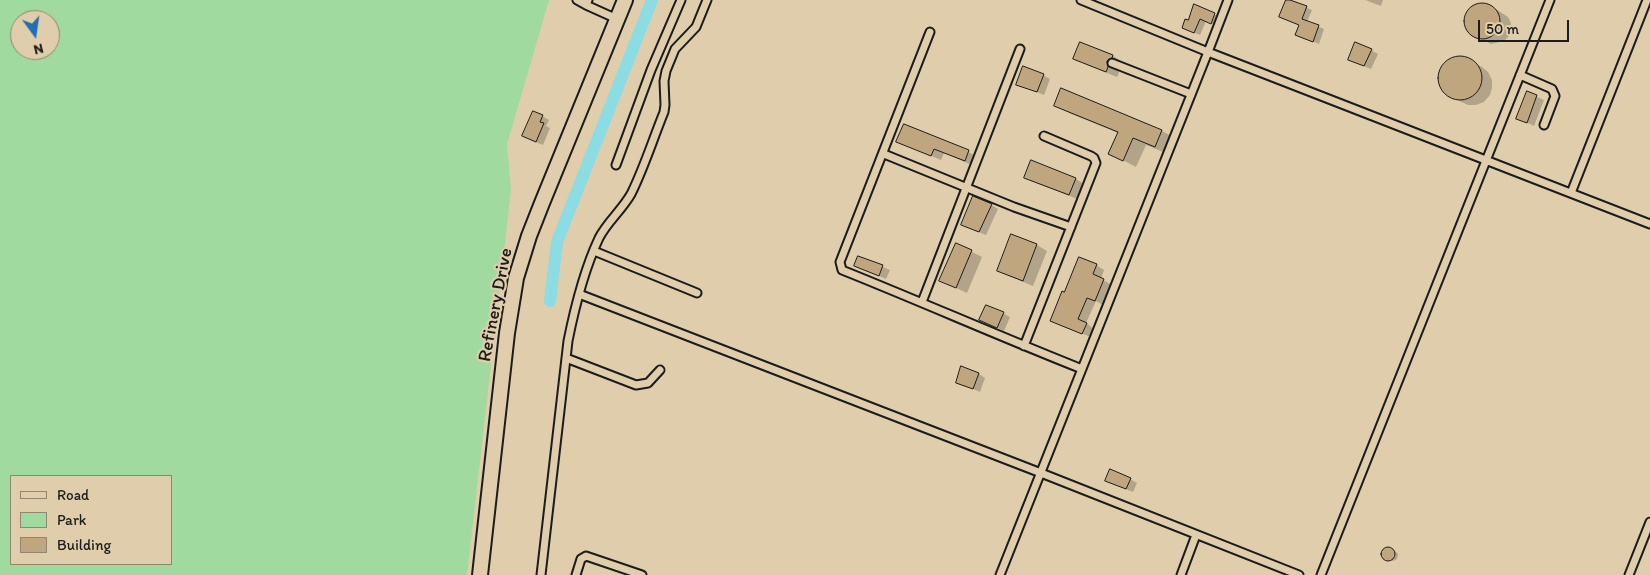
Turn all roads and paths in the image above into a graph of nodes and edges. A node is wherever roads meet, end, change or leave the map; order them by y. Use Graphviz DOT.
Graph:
graph roads {
  1 [pos="577,0"];
  2 [pos="625,0"];
  3 [pos="681,0"];
  4 [pos="708,0"];
  5 [pos="1081,0"];
  6 [pos="1228,0"];
  7 [pos="1550,0"];
  8 [pos="1647,0"];
  9 [pos="587,2"];
  10 [pos="617,19"];
  11 [pos="930,32"];
  12 [pos="1020,49"];
  13 [pos="1208,52"];
  14 [pos="1112,63"];
  15 [pos="1520,75"];
  16 [pos="1191,94"];
  17 [pos="1544,125"];
  18 [pos="1044,136"];
  19 [pos="884,154"];
  20 [pos="1486,160"];
  21 [pos="616,165"];
  22 [pos="966,188"];
  23 [pos="1572,193"];
  24 [pos="1650,224"];
  25 [pos="1071,227"];
  26 [pos="594,251"];
  27 [pos="697,293"];
  28 [pos="579,294"];
  29 [pos="922,302"];
  30 [pos="1024,346"];
  31 [pos="566,358"];
  32 [pos="1082,369"];
  33 [pos="660,370"];
  34 [pos="1041,473"];
  35 [pos="1650,522"];
  36 [pos="1196,535"];
  37 [pos="480,575"];
  38 [pos="541,575"];
  39 [pos="576,575"];
  40 [pos="642,575"];
  41 [pos="1000,575"];
  42 [pos="1181,575"];
  43 [pos="1300,575"];
  44 [pos="1321,575"];
  45 [pos="1629,575"];
  1 -- 9 [label="lane"];
  2 -- 10 [label="street, Refinery Drive"];
  3 -- 21 [label="lane"];
  4 -- 26 [label="lane"];
  5 -- 13 [label="lane"];
  6 -- 13 [label="lane"];
  7 -- 15 [label="lane"];
  8 -- 23 [label="lane"];
  9 -- 10 [label="lane"];
  10 -- 37 [label="street, Refinery Drive"];
  11 -- 19 [label="lane"];
  12 -- 22 [label="lane"];
  13 -- 16 [label="lane"];
  13 -- 20 [label="lane"];
  14 -- 16 [label="lane"];
  15 -- 17 [label="lane"];
  15 -- 20 [label="lane"];
  16 -- 32 [label="lane"];
  18 -- 25 [label="lane"];
  19 -- 22 [label="lane"];
  19 -- 29 [label="lane"];
  20 -- 23 [label="lane"];
  20 -- 44 [label="lane"];
  22 -- 25 [label="lane"];
  22 -- 29 [label="lane"];
  23 -- 24 [label="lane"];
  25 -- 30 [label="lane"];
  26 -- 27 [label="lane"];
  26 -- 28 [label="lane"];
  28 -- 31 [label="lane"];
  28 -- 34 [label="lane"];
  29 -- 30 [label="lane"];
  30 -- 32 [label="lane"];
  31 -- 33 [label="lane"];
  31 -- 38 [label="lane"];
  32 -- 34 [label="lane"];
  34 -- 36 [label="lane"];
  34 -- 41 [label="lane"];
  35 -- 45 [label="lane"];
  36 -- 42 [label="lane"];
  36 -- 43 [label="lane"];
  39 -- 40 [label="lane"];
}
